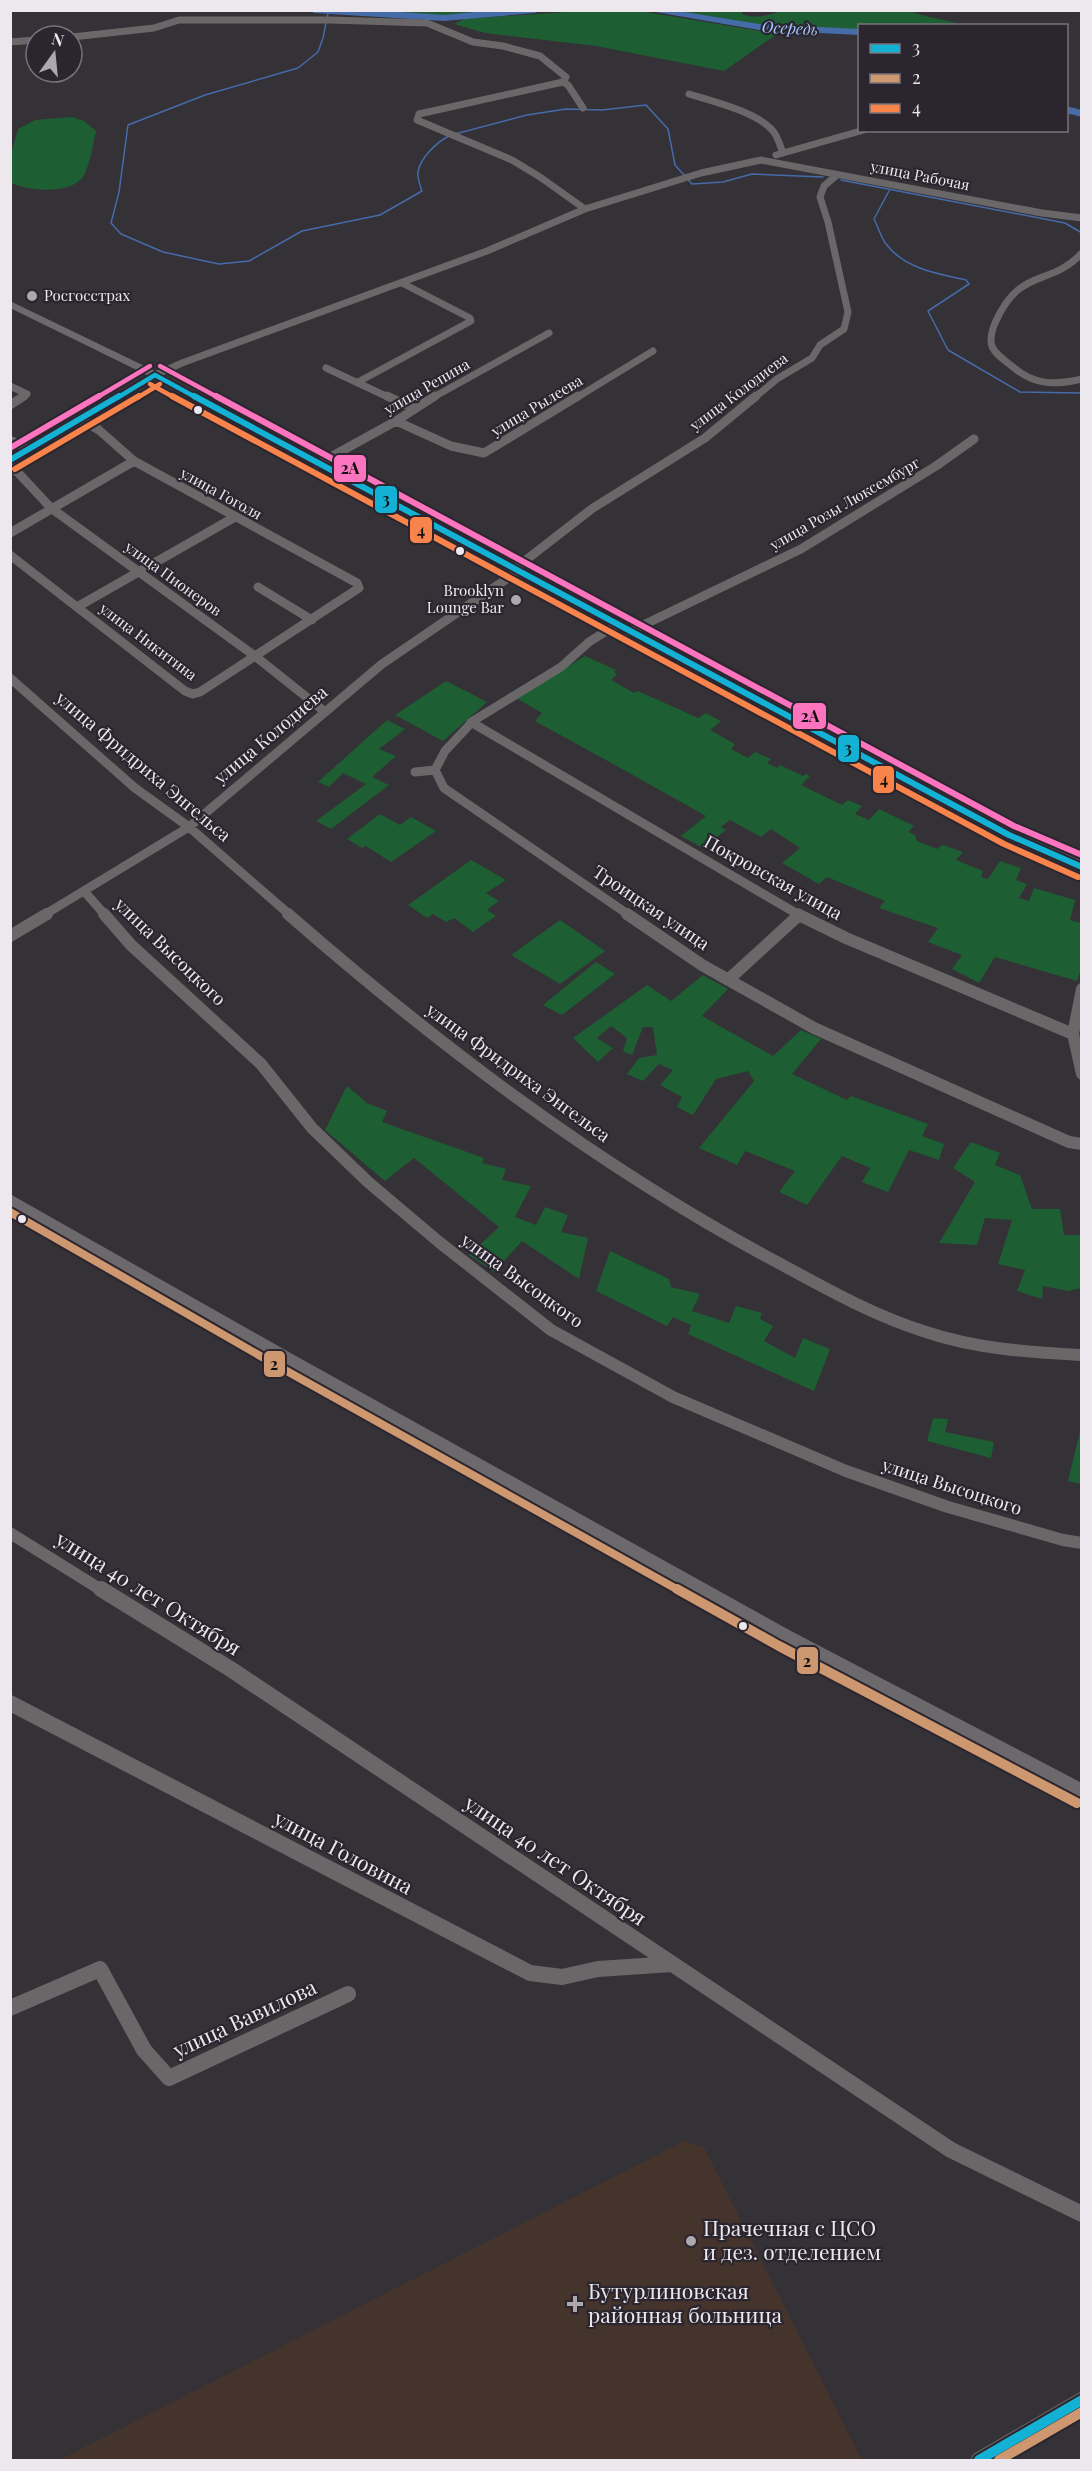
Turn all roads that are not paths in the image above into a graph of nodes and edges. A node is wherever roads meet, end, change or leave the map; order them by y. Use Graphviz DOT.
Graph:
graph roads {
  1 [pos="84,36"];
  2 [pos="563,82"];
  3 [pos="690,94"];
  4 [pos="583,108"];
  5 [pos="858,132"];
  6 [pos="783,153"];
  7 [pos="761,160"];
  8 [pos="837,175"];
  9 [pos="585,209"];
  10 [pos="1077,218"];
  11 [pos="1082,253"];
  12 [pos="402,283"];
  13 [pos="10,304"];
  14 [pos="549,333"];
  15 [pos="653,351"];
  16 [pos="326,368"];
  17 [pos="155,375"];
  18 [pos="1082,379"];
  19 [pos="358,382"];
  20 [pos="10,386"];
  21 [pos="10,405"];
  22 [pos="413,408"];
  23 [pos="80,419"];
  24 [pos="396,421"];
  25 [pos="974,439"];
  26 [pos="10,440"];
  27 [pos="29,448"];
  28 [pos="134,461"];
  29 [pos="10,462"];
  30 [pos="318,464"];
  31 [pos="51,508"];
  32 [pos="235,517"];
  33 [pos="10,533"];
  34 [pos="10,555"];
  35 [pos="140,571"];
  36 [pos="515,571"];
  37 [pos="357,584"];
  38 [pos="258,587"];
  39 [pos="77,607"];
  40 [pos="312,620"];
  41 [pos="616,625"];
  42 [pos="630,632"];
  43 [pos="255,656"];
  44 [pos="10,678"];
  45 [pos="324,711"];
  46 [pos="471,722"];
  47 [pos="435,770"];
  48 [pos="415,772"];
  49 [pos="189,827"];
  50 [pos="1082,867"];
  51 [pos="84,891"];
  52 [pos="799,915"];
  53 [pos="10,936"];
  54 [pos="728,980"];
  55 [pos="1082,988"];
  56 [pos="1073,1034"];
  57 [pos="1082,1074"];
  58 [pos="1082,1144"];
  59 [pos="10,1200"];
  60 [pos="1082,1355"];
  61 [pos="10,1533"];
  62 [pos="1082,1542"];
  63 [pos="10,1703"];
  64 [pos="1082,1794"];
  65 [pos="672,1964"];
  66 [pos="348,1994"];
  67 [pos="10,2008"];
  68 [pos="1082,2214"];
  69 [pos="1082,2400"];
  70 [pos="979,2460"];
  1 -- 2 [label="street"];
  2 -- 4 [label="street"];
  2 -- 9 [label="street"];
  3 -- 6 [label="street"];
  5 -- 6 [label="street, улица Рабочая"];
  6 -- 7 [label="street, улица Рабочая"];
  7 -- 8 [label="street, улица Рабочая"];
  7 -- 9 [label="street, улица Рабочая"];
  8 -- 10 [label="street, улица Рабочая"];
  8 -- 36 [label="street, улица Колодиева"];
  9 -- 12 [label="street, улица Рабочая"];
  11 -- 18 [label="street"];
  12 -- 17 [label="street, улица Рабочая"];
  12 -- 19 [label="street"];
  13 -- 17 [label="street"];
  14 -- 22 [label="street, улица Репина"];
  15 -- 24 [label="street, улица Рылеева"];
  16 -- 19 [label="street"];
  17 -- 23 [label="street, улица Рабочая"];
  17 -- 30 [label="street"];
  19 -- 22 [label="street"];
  20 -- 21 [label="street"];
  22 -- 24 [label="street, улица Репина"];
  23 -- 27 [label="street, улица Рабочая"];
  23 -- 28 [label="street, улица Гоголя"];
  24 -- 30 [label="street, улица Репина"];
  25 -- 42 [label="street, улица Розы Люксембург"];
  26 -- 27 [label="street"];
  27 -- 29 [label="street, улица Рабочая"];
  28 -- 31 [label="street"];
  28 -- 32 [label="street, улица Гоголя"];
  29 -- 31 [label="street, улица Пионеров"];
  30 -- 36 [label="street"];
  31 -- 33 [label="street"];
  31 -- 35 [label="street, улица Пионеров"];
  32 -- 35 [label="street"];
  32 -- 37 [label="street, улица Гоголя"];
  34 -- 39 [label="street, улица Никитина"];
  35 -- 39 [label="street"];
  35 -- 43 [label="street, улица Пионеров"];
  36 -- 41 [label="street"];
  36 -- 45 [label="street, улица Колодиева"];
  37 -- 40 [label="street, улица Никитина"];
  38 -- 40 [label="street"];
  39 -- 43 [label="street, улица Никитина"];
  40 -- 43 [label="street, улица Никитина"];
  41 -- 42 [label="street"];
  41 -- 46 [label="street"];
  42 -- 50 [label="street"];
  43 -- 45 [label="street, улица Пионеров"];
  44 -- 49 [label="street, улица Фридриха Энгельса"];
  45 -- 49 [label="street, улица Колодиева"];
  46 -- 47 [label="street"];
  46 -- 52 [label="street, Покровская улица"];
  47 -- 48 [label="street"];
  47 -- 54 [label="street, Троицкая улица"];
  49 -- 51 [label="street, улица Колодиева"];
  49 -- 60 [label="street, улица Фридриха Энгельса"];
  51 -- 53 [label="street, улица Колодиева"];
  51 -- 62 [label="street, улица Высоцкого"];
  52 -- 54 [label="street"];
  52 -- 56 [label="street, Покровская улица"];
  54 -- 58 [label="street, Троицкая улица"];
  55 -- 56 [label="street"];
  56 -- 57 [label="street"];
  59 -- 64 [label="street"];
  61 -- 65 [label="street, улица 40 лет Октября"];
  63 -- 65 [label="street, улица Головина"];
  65 -- 68 [label="street, улица 40 лет Октября"];
  66 -- 67 [label="street, улица Вавилова"];
  69 -- 70 [label="street"];
}
